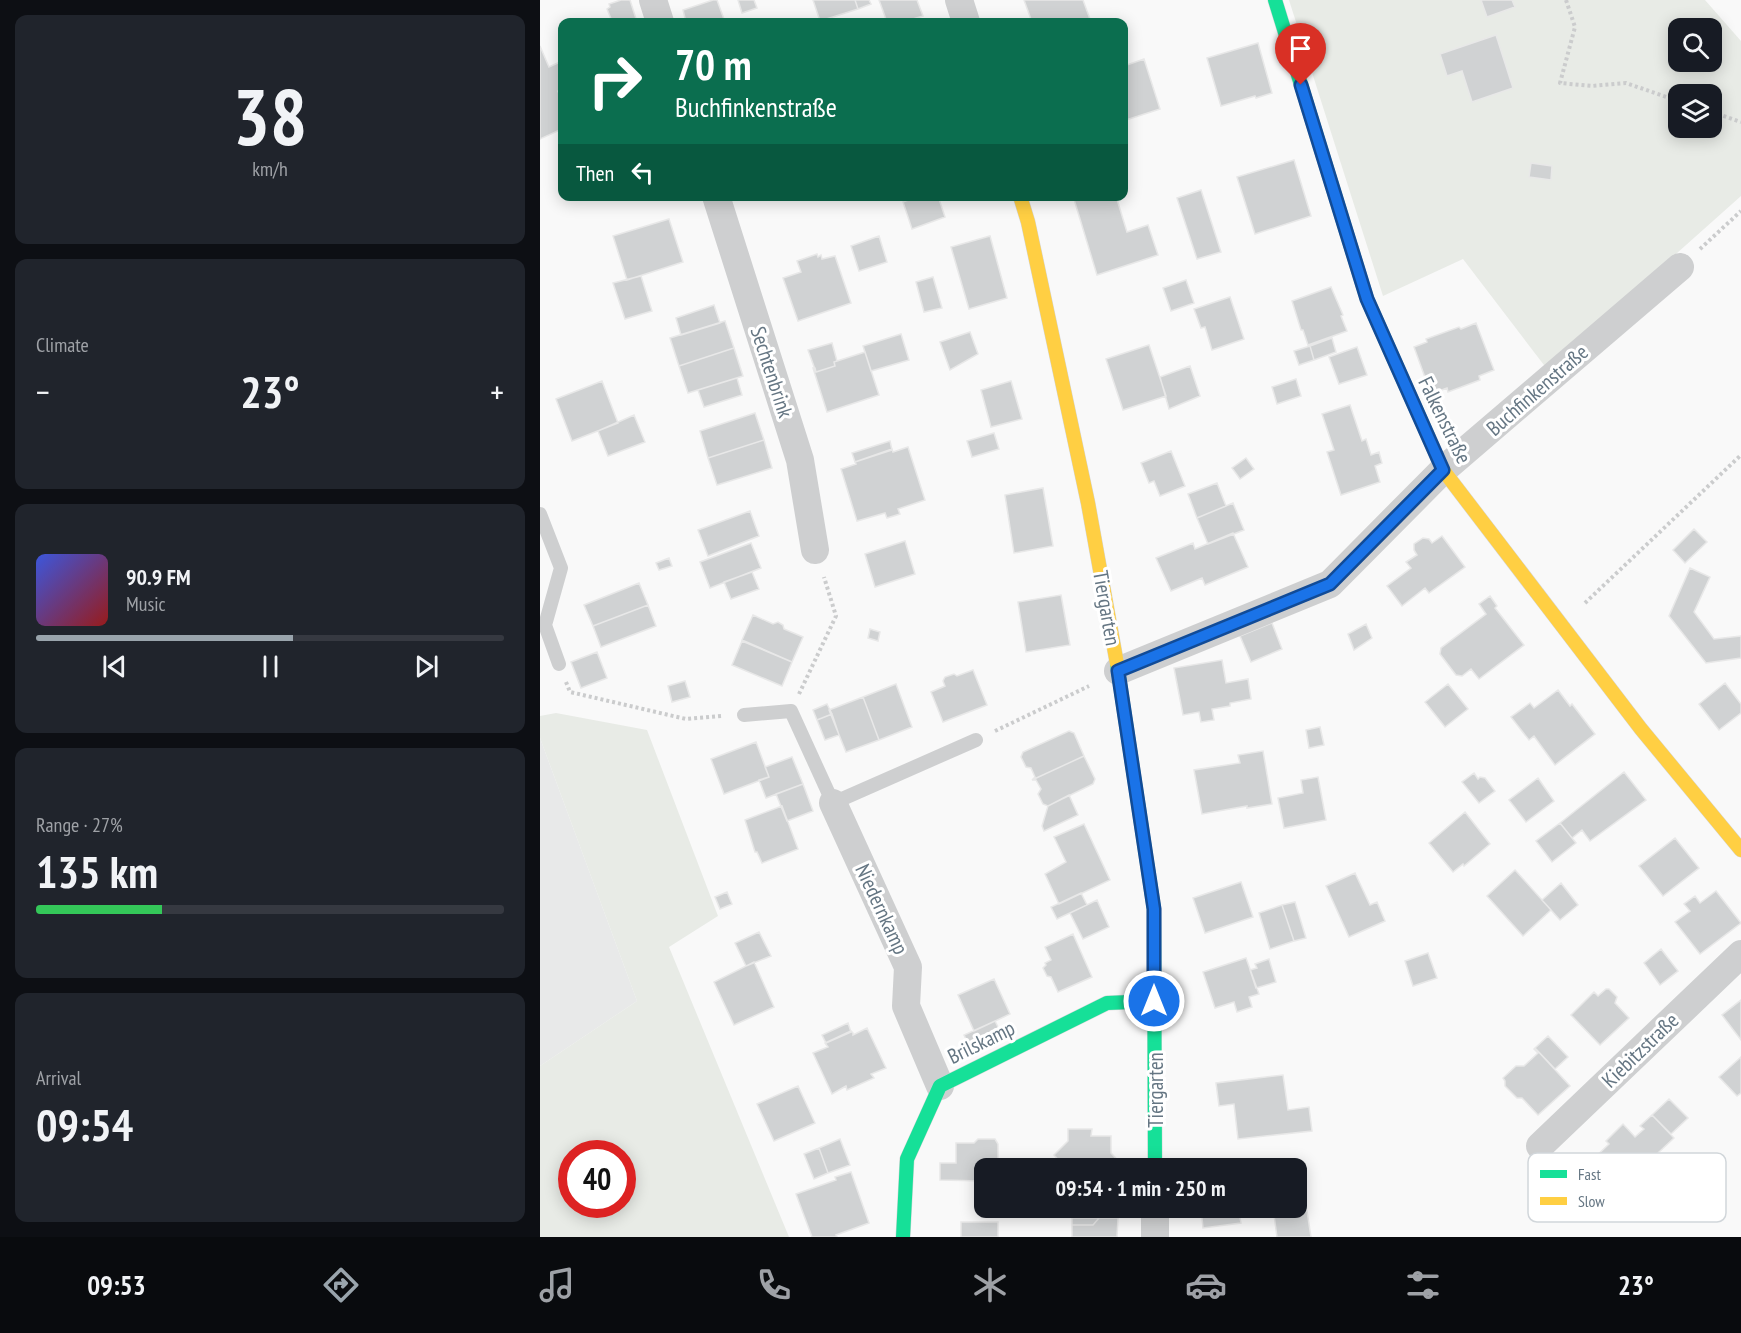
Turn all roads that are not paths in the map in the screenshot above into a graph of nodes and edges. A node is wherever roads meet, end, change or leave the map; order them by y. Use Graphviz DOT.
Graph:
graph roads {
  1 [pos="653,0"];
  2 [pos="959,0"];
  3 [pos="1275,0"];
  4 [pos="659,18"];
  5 [pos="965,18"];
  6 [pos="718,201"];
  7 [pos="1022,201"];
  8 [pos="1680,267"];
  9 [pos="1443,470"];
  10 [pos="540,513"];
  11 [pos="815,550"];
  12 [pos="559,664"];
  13 [pos="1118,671"];
  14 [pos="744,715"];
  15 [pos="976,740"];
  16 [pos="833,803"];
  17 [pos="1741,850"];
  18 [pos="1741,954"];
  19 [pos="1154,1001"];
  20 [pos="940,1086"];
  21 [pos="1540,1146"];
  22 [pos="1155,1158"];
  23 [pos="1155,1218"];
  24 [pos="903,1237"];
  25 [pos="1155,1237"];
  1 -- 4 [label="street"];
  2 -- 5 [label="street"];
  3 -- 9 [label="street, Falkenstraße"];
  6 -- 11 [label="street, Sechtenbrink"];
  7 -- 13 [label="street, Tiergarten"];
  8 -- 9 [label="street, Buchfinkenstraße"];
  9 -- 13 [label="street, Buchfinkenstraße"];
  9 -- 17 [label="street, Falkenstraße"];
  10 -- 12 [label="lane"];
  13 -- 19 [label="street, Tiergarten"];
  14 -- 16 [label="lane, Niedernkamp"];
  15 -- 16 [label="lane"];
  16 -- 20 [label="street, Niedernkamp"];
  18 -- 21 [label="street, Kiebitzstraße"];
  19 -- 20 [label="street, Brilskamp"];
  19 -- 22 [label="street, Tiergarten"];
  20 -- 24 [label="street, Brilskamp"];
  23 -- 25 [label="street"];
}
